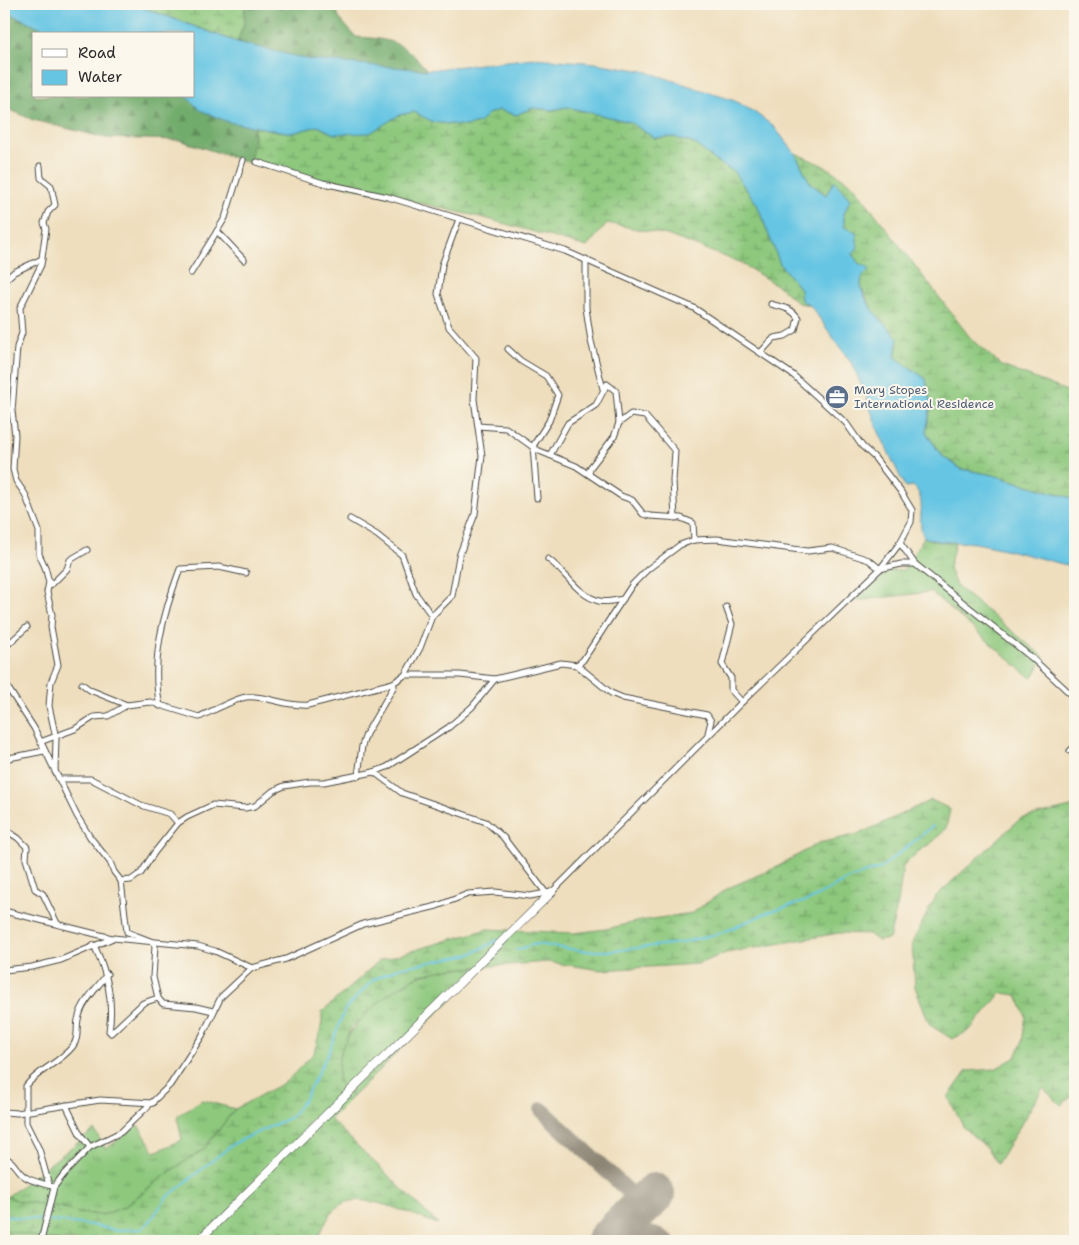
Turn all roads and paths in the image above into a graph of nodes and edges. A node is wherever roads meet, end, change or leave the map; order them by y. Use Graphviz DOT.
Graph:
graph roads {
  1 [pos="243,160"];
  2 [pos="258,162"];
  3 [pos="40,166"];
  4 [pos="459,219"];
  5 [pos="217,231"];
  6 [pos="43,259"];
  7 [pos="586,259"];
  8 [pos="244,260"];
  9 [pos="191,273"];
  10 [pos="4,281"];
  11 [pos="771,304"];
  12 [pos="508,349"];
  13 [pos="761,352"];
  14 [pos="603,389"];
  15 [pos="619,423"];
  16 [pos="478,426"];
  17 [pos="533,446"];
  18 [pos="550,455"];
  19 [pos="589,474"];
  20 [pos="537,498"];
  21 [pos="675,518"];
  22 [pos="350,519"];
  23 [pos="694,540"];
  24 [pos="900,543"];
  25 [pos="87,550"];
  26 [pos="548,559"];
  27 [pos="915,564"];
  28 [pos="880,568"];
  29 [pos="246,573"];
  30 [pos="52,584"];
  31 [pos="623,599"];
  32 [pos="726,607"];
  33 [pos="432,616"];
  34 [pos="27,627"];
  35 [pos="4,648"];
  36 [pos="577,665"];
  37 [pos="405,675"];
  38 [pos="495,679"];
  39 [pos="4,682"];
  40 [pos="393,683"];
  41 [pos="82,684"];
  42 [pos="1075,698"];
  43 [pos="742,702"];
  44 [pos="127,704"];
  45 [pos="160,706"];
  46 [pos="707,736"];
  47 [pos="56,738"];
  48 [pos="40,742"];
  49 [pos="1075,746"];
  50 [pos="44,751"];
  51 [pos="1070,751"];
  52 [pos="4,759"];
  53 [pos="56,772"];
  54 [pos="374,772"];
  55 [pos="358,776"];
  56 [pos="59,779"];
  57 [pos="178,823"];
  58 [pos="4,829"];
  59 [pos="121,881"];
  60 [pos="549,893"];
  61 [pos="4,911"];
  62 [pos="57,923"];
  63 [pos="113,938"];
  64 [pos="153,942"];
  65 [pos="94,945"];
  66 [pos="252,968"];
  67 [pos="4,970"];
  68 [pos="107,974"];
  69 [pos="158,998"];
  70 [pos="213,1011"];
  71 [pos="153,1103"];
  72 [pos="66,1105"];
  73 [pos="4,1112"];
  74 [pos="25,1112"];
  75 [pos="90,1148"];
  76 [pos="4,1158"];
  77 [pos="51,1186"];
  78 [pos="41,1241"];
  79 [pos="198,1241"];
  1 -- 5 [label="street"];
  2 -- 4 [label="street"];
  3 -- 6 [label="street"];
  4 -- 7 [label="street"];
  4 -- 16 [label="street"];
  5 -- 8 [label="street"];
  5 -- 9 [label="street"];
  6 -- 10 [label="street"];
  6 -- 47 [label="street"];
  7 -- 13 [label="street"];
  7 -- 14 [label="street"];
  11 -- 13 [label="street"];
  12 -- 17 [label="street"];
  13 -- 24 [label="street"];
  14 -- 15 [label="street"];
  14 -- 18 [label="street"];
  15 -- 19 [label="street"];
  15 -- 21 [label="street"];
  16 -- 17 [label="street"];
  16 -- 33 [label="street"];
  17 -- 18 [label="street"];
  17 -- 20 [label="street"];
  18 -- 19 [label="street"];
  19 -- 21 [label="street"];
  21 -- 23 [label="street"];
  22 -- 33 [label="street"];
  23 -- 28 [label="street"];
  23 -- 31 [label="street"];
  24 -- 27 [label="street"];
  24 -- 28 [label="street"];
  25 -- 30 [label="street"];
  26 -- 31 [label="street"];
  27 -- 28 [label="street"];
  27 -- 42 [label="street"];
  28 -- 43 [label="street"];
  29 -- 45 [label="street"];
  31 -- 36 [label="street"];
  32 -- 43 [label="street"];
  33 -- 37 [label="street"];
  34 -- 35 [label="street"];
  36 -- 38 [label="street"];
  36 -- 46 [label="street"];
  37 -- 38 [label="street"];
  37 -- 40 [label="street"];
  38 -- 54 [label="street"];
  39 -- 48 [label="street"];
  40 -- 45 [label="street"];
  40 -- 55 [label="street"];
  41 -- 44 [label="street"];
  43 -- 46 [label="street"];
  44 -- 45 [label="street"];
  44 -- 47 [label="street"];
  46 -- 60 [label="street"];
  47 -- 48 [label="street"];
  47 -- 53 [label="street"];
  48 -- 50 [label="street"];
  49 -- 51 [label="street"];
  50 -- 52 [label="street"];
  50 -- 53 [label="street"];
  53 -- 56 [label="street"];
  54 -- 55 [label="street"];
  54 -- 60 [label="street"];
  55 -- 57 [label="street"];
  56 -- 57 [label="street"];
  56 -- 59 [label="street"];
  57 -- 59 [label="street"];
  58 -- 62 [label="street"];
  59 -- 64 [label="street"];
  60 -- 66 [label="street"];
  60 -- 79 [label="main road"];
  61 -- 62 [label="street"];
  62 -- 63 [label="street"];
  63 -- 64 [label="street"];
  63 -- 65 [label="street"];
  64 -- 66 [label="street"];
  64 -- 69 [label="street"];
  65 -- 67 [label="street"];
  65 -- 68 [label="street"];
  66 -- 70 [label="street"];
  68 -- 69 [label="street"];
  68 -- 74 [label="street"];
  69 -- 70 [label="street"];
  70 -- 71 [label="street"];
  71 -- 72 [label="street"];
  71 -- 75 [label="street"];
  72 -- 74 [label="street"];
  72 -- 75 [label="street"];
  73 -- 74 [label="street"];
  74 -- 77 [label="street"];
  75 -- 77 [label="street"];
  76 -- 77 [label="street"];
  77 -- 78 [label="street"];
}
